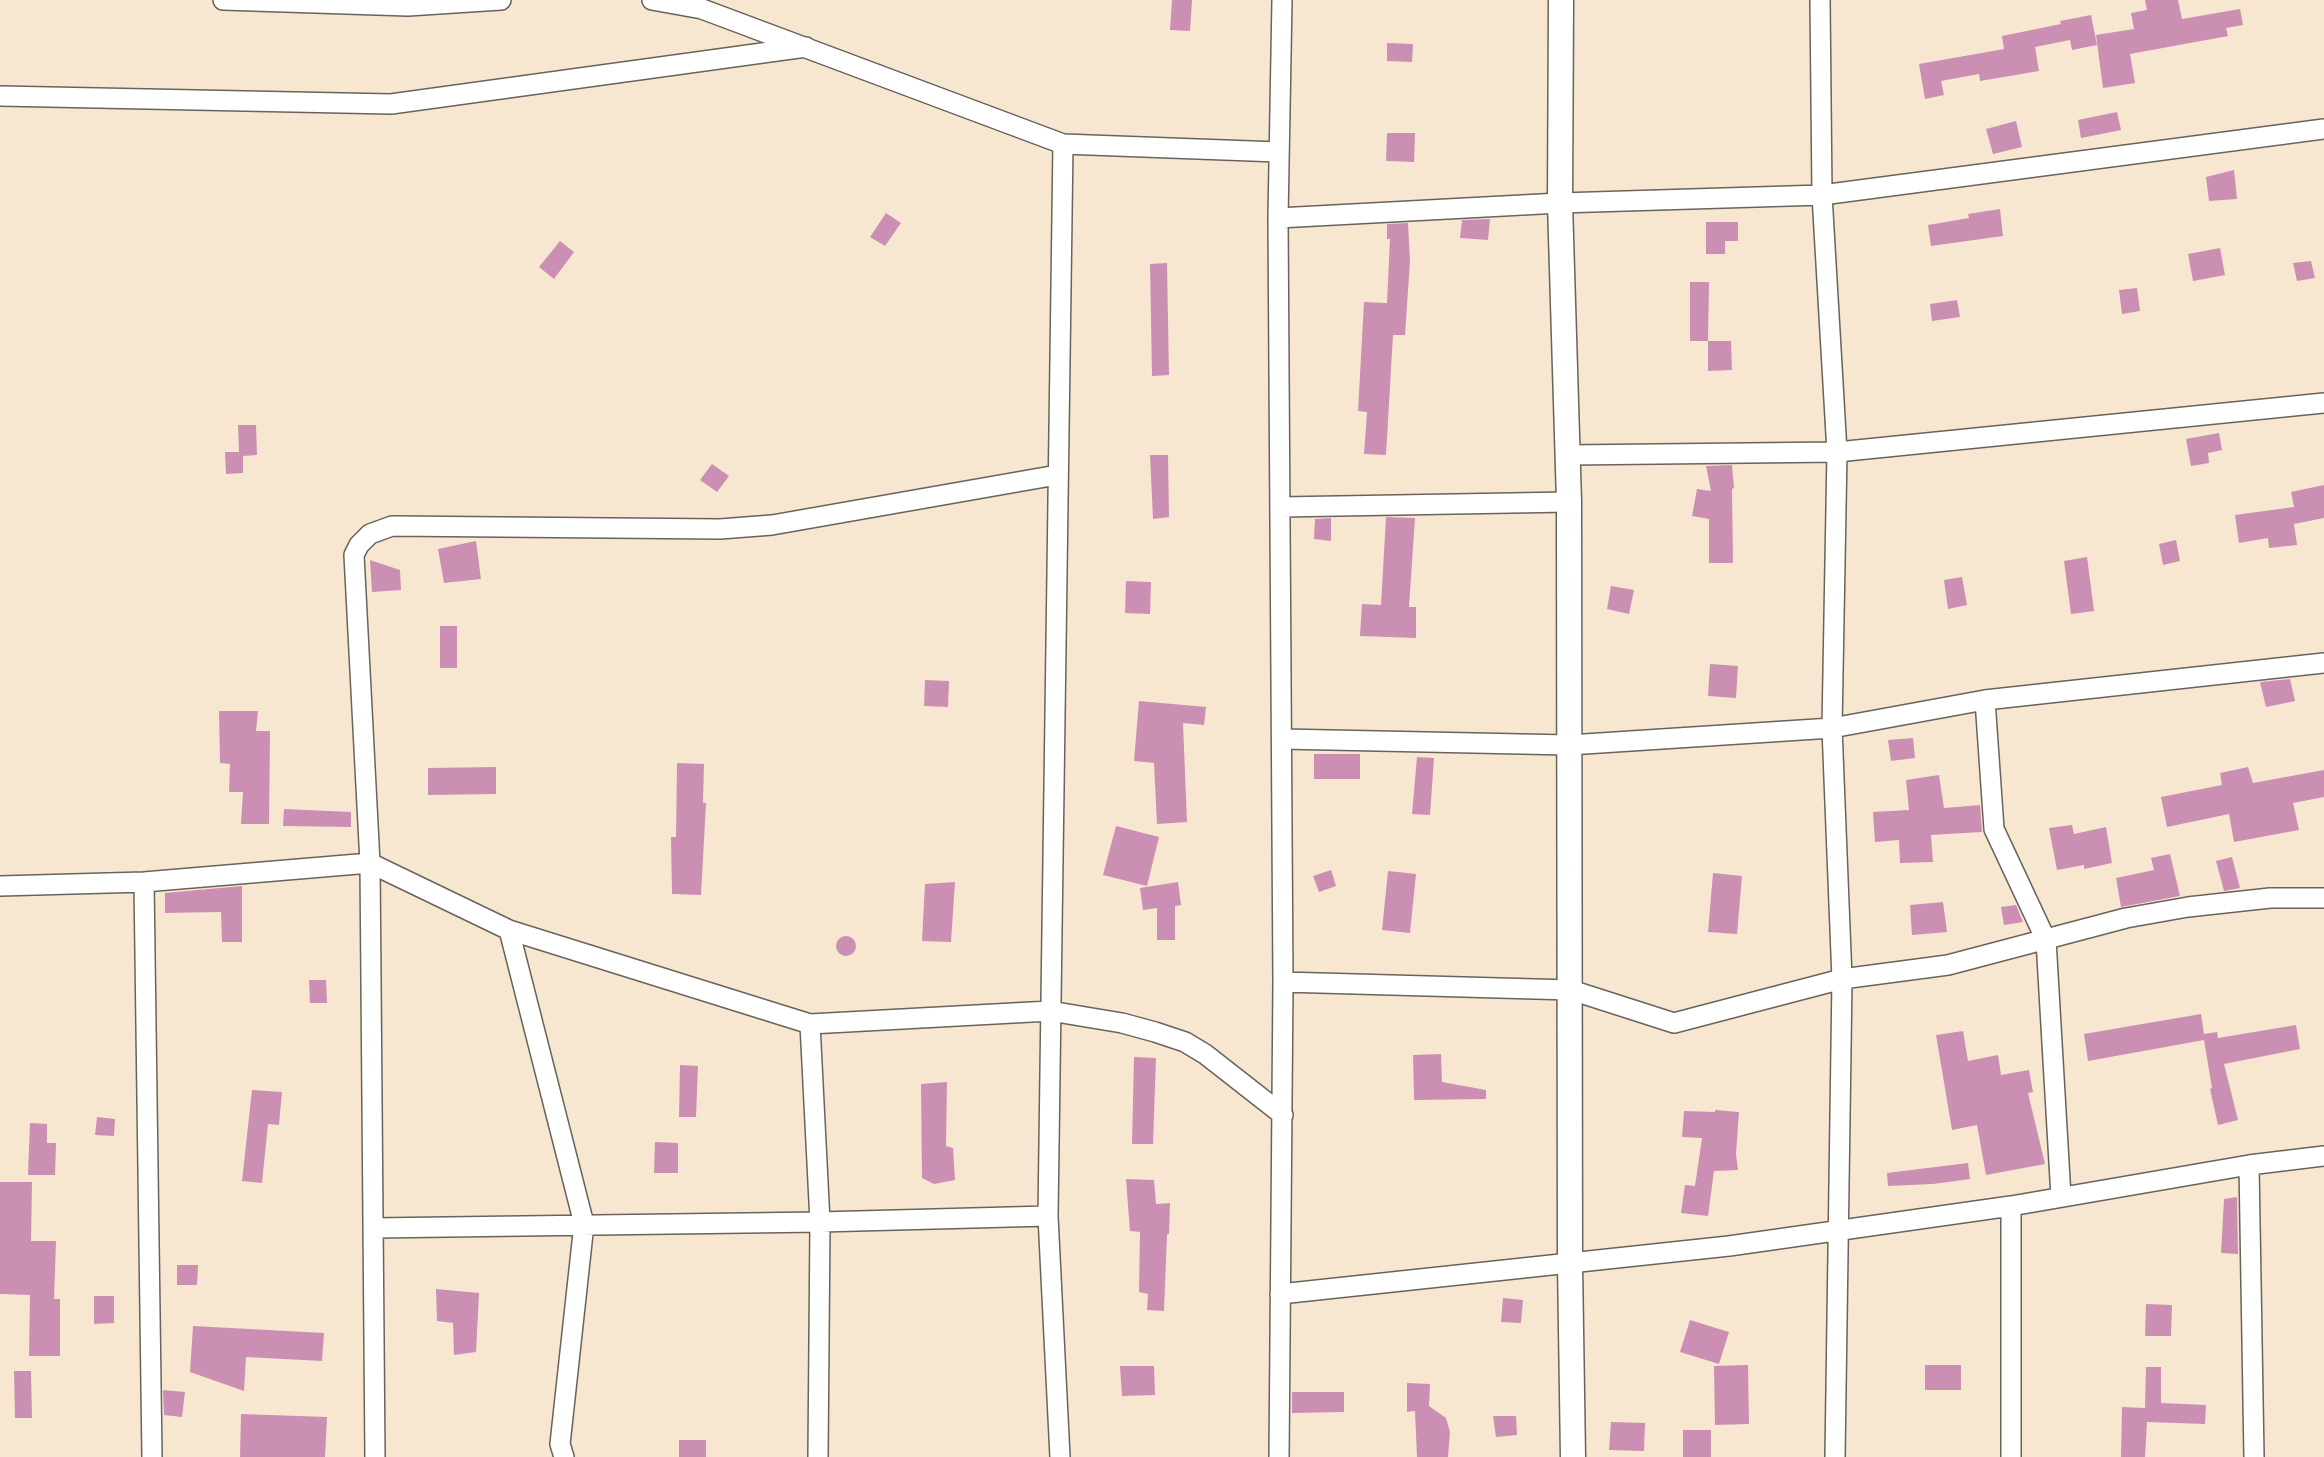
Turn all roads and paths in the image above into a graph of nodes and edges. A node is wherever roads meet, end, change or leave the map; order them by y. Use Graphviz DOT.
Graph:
graph roads {
  1 [pos="223,0"];
  2 [pos="501,0"];
  3 [pos="652,0"];
  4 [pos="1282,0"];
  5 [pos="1561,0"];
  6 [pos="1820,0"];
  7 [pos="806,47"];
  8 [pos="0,96"];
  9 [pos="2324,129"];
  10 [pos="1063,144"];
  11 [pos="1278,152"];
  12 [pos="1822,195"];
  13 [pos="1560,203"];
  14 [pos="1278,218"];
  15 [pos="2324,403"];
  16 [pos="1837,452"];
  17 [pos="1568,455"];
  18 [pos="1057,475"];
  19 [pos="1569,502"];
  20 [pos="1281,507"];
  21 [pos="2324,663"];
  22 [pos="1985,700"];
  23 [pos="1832,728"];
  24 [pos="1282,739"];
  25 [pos="1569,744"];
  26 [pos="370,863"];
  27 [pos="144,882"];
  28 [pos="0,886"];
  29 [pos="2324,898"];
  30 [pos="509,930"];
  31 [pos="2046,940"];
  32 [pos="1842,979"];
  33 [pos="1283,982"];
  34 [pos="1571,990"];
  35 [pos="1050,1010"];
  36 [pos="810,1024"];
  37 [pos="1283,1115"];
  38 [pos="2324,1156"];
  39 [pos="2249,1165"];
  40 [pos="2061,1197"];
  41 [pos="2011,1206"];
  42 [pos="1048,1216"];
  43 [pos="820,1222"];
  44 [pos="584,1224"];
  45 [pos="373,1228"];
  46 [pos="1837,1230"];
  47 [pos="1570,1265"];
  48 [pos="1280,1294"];
  49 [pos="152,1457"];
  50 [pos="375,1457"];
  51 [pos="565,1457"];
  52 [pos="818,1457"];
  53 [pos="1060,1457"];
  54 [pos="1279,1457"];
  55 [pos="1573,1457"];
  56 [pos="1835,1457"];
  57 [pos="2011,1457"];
  58 [pos="2254,1457"];
  1 -- 2 [label="street"];
  3 -- 7 [label="street"];
  4 -- 11 [label="street"];
  5 -- 13 [label="street"];
  6 -- 12 [label="street"];
  7 -- 8 [label="street"];
  7 -- 10 [label="street"];
  9 -- 12 [label="street"];
  10 -- 11 [label="street"];
  10 -- 18 [label="street"];
  11 -- 14 [label="street"];
  12 -- 13 [label="street"];
  12 -- 16 [label="street"];
  13 -- 14 [label="street"];
  13 -- 17 [label="street"];
  14 -- 20 [label="street"];
  15 -- 16 [label="street"];
  16 -- 17 [label="street"];
  16 -- 23 [label="street"];
  17 -- 19 [label="street"];
  18 -- 26 [label="street"];
  18 -- 35 [label="street"];
  19 -- 20 [label="street"];
  19 -- 25 [label="street"];
  20 -- 24 [label="street"];
  21 -- 22 [label="street"];
  22 -- 23 [label="street"];
  22 -- 31 [label="street"];
  23 -- 25 [label="street"];
  23 -- 32 [label="street"];
  24 -- 25 [label="street"];
  24 -- 33 [label="street"];
  25 -- 34 [label="street"];
  26 -- 27 [label="street"];
  26 -- 30 [label="street"];
  26 -- 45 [label="street"];
  27 -- 28 [label="street"];
  27 -- 49 [label="street"];
  29 -- 31 [label="street"];
  30 -- 36 [label="street"];
  30 -- 44 [label="street"];
  31 -- 32 [label="street"];
  31 -- 40 [label="street"];
  32 -- 34 [label="street"];
  32 -- 46 [label="street"];
  33 -- 34 [label="street"];
  33 -- 37 [label="street"];
  34 -- 47 [label="street"];
  35 -- 36 [label="street"];
  35 -- 37 [label="street"];
  35 -- 42 [label="street"];
  36 -- 43 [label="street"];
  37 -- 48 [label="street"];
  38 -- 39 [label="street"];
  39 -- 40 [label="street"];
  39 -- 58 [label="street"];
  40 -- 41 [label="street"];
  41 -- 46 [label="street"];
  41 -- 57 [label="street"];
  42 -- 43 [label="street"];
  42 -- 53 [label="street"];
  43 -- 44 [label="street"];
  43 -- 52 [label="street"];
  44 -- 45 [label="street"];
  44 -- 51 [label="street"];
  45 -- 50 [label="street"];
  46 -- 47 [label="street"];
  46 -- 56 [label="street"];
  47 -- 48 [label="street"];
  47 -- 55 [label="street"];
  48 -- 54 [label="street"];
}
